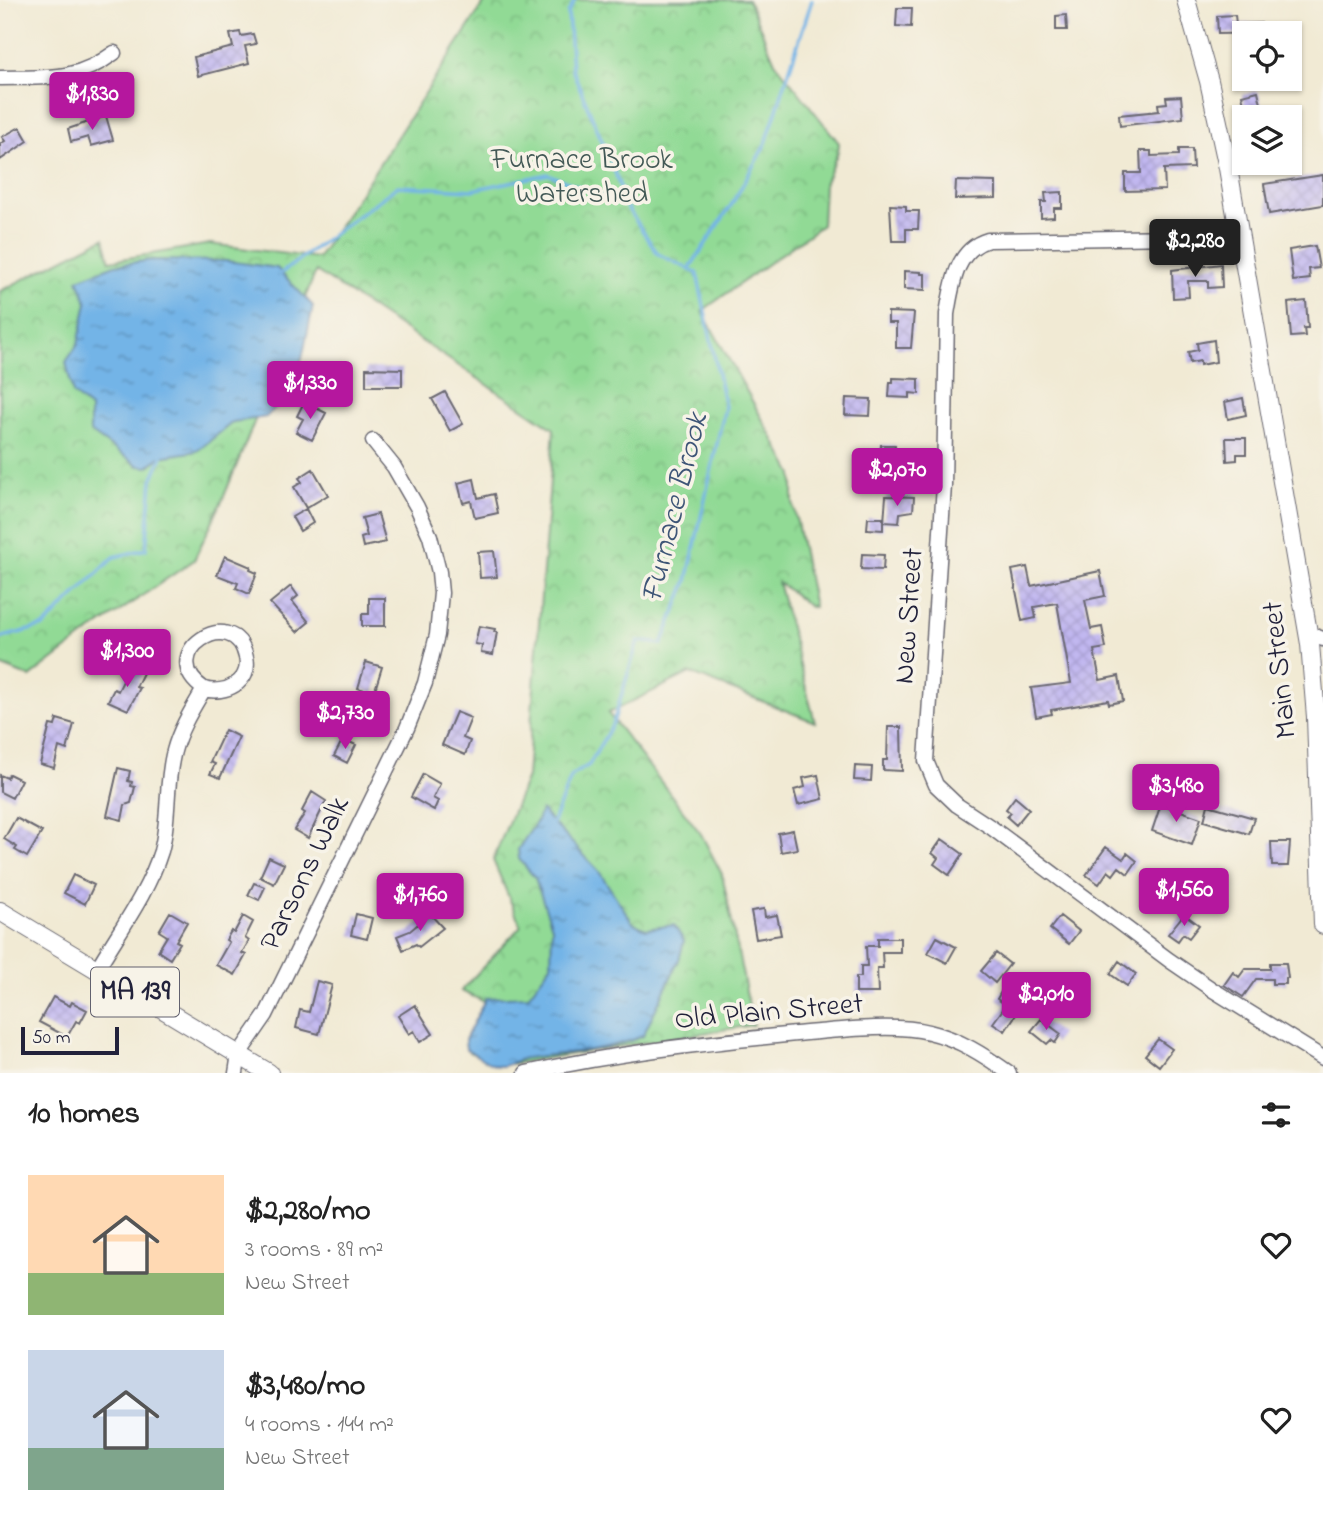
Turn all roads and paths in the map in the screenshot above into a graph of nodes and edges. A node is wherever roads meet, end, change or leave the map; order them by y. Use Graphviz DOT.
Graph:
graph roads {
  1 [pos="1186,0"];
  2 [pos="114,53"];
  3 [pos="0,78"];
  4 [pos="1238,232"];
  5 [pos="373,441"];
  6 [pos="1316,637"];
  7 [pos="204,689"];
  8 [pos="0,911"];
  9 [pos="1323,925"];
  10 [pos="97,969"];
  11 [pos="239,1054"];
  12 [pos="1323,1058"];
  13 [pos="236,1073"];
  14 [pos="269,1073"];
  15 [pos="526,1073"];
  16 [pos="1009,1073"];
  1 -- 4 [label="main road, Main Street"];
  2 -- 3 [label="street"];
  4 -- 6 [label="main road, Main Street"];
  4 -- 12 [label="street, New Street"];
  5 -- 11 [label="street, Parsons Walk"];
  6 -- 9 [label="main road, Main Street"];
  7 -- 7 [label="street"];
  7 -- 10 [label="street"];
  8 -- 10 [label="main road, MA 139"];
  10 -- 11 [label="main road, MA 139"];
  11 -- 13 [label="street"];
  11 -- 14 [label="main road, MA 139"];
  15 -- 16 [label="street, Old Plain Street"];
}
